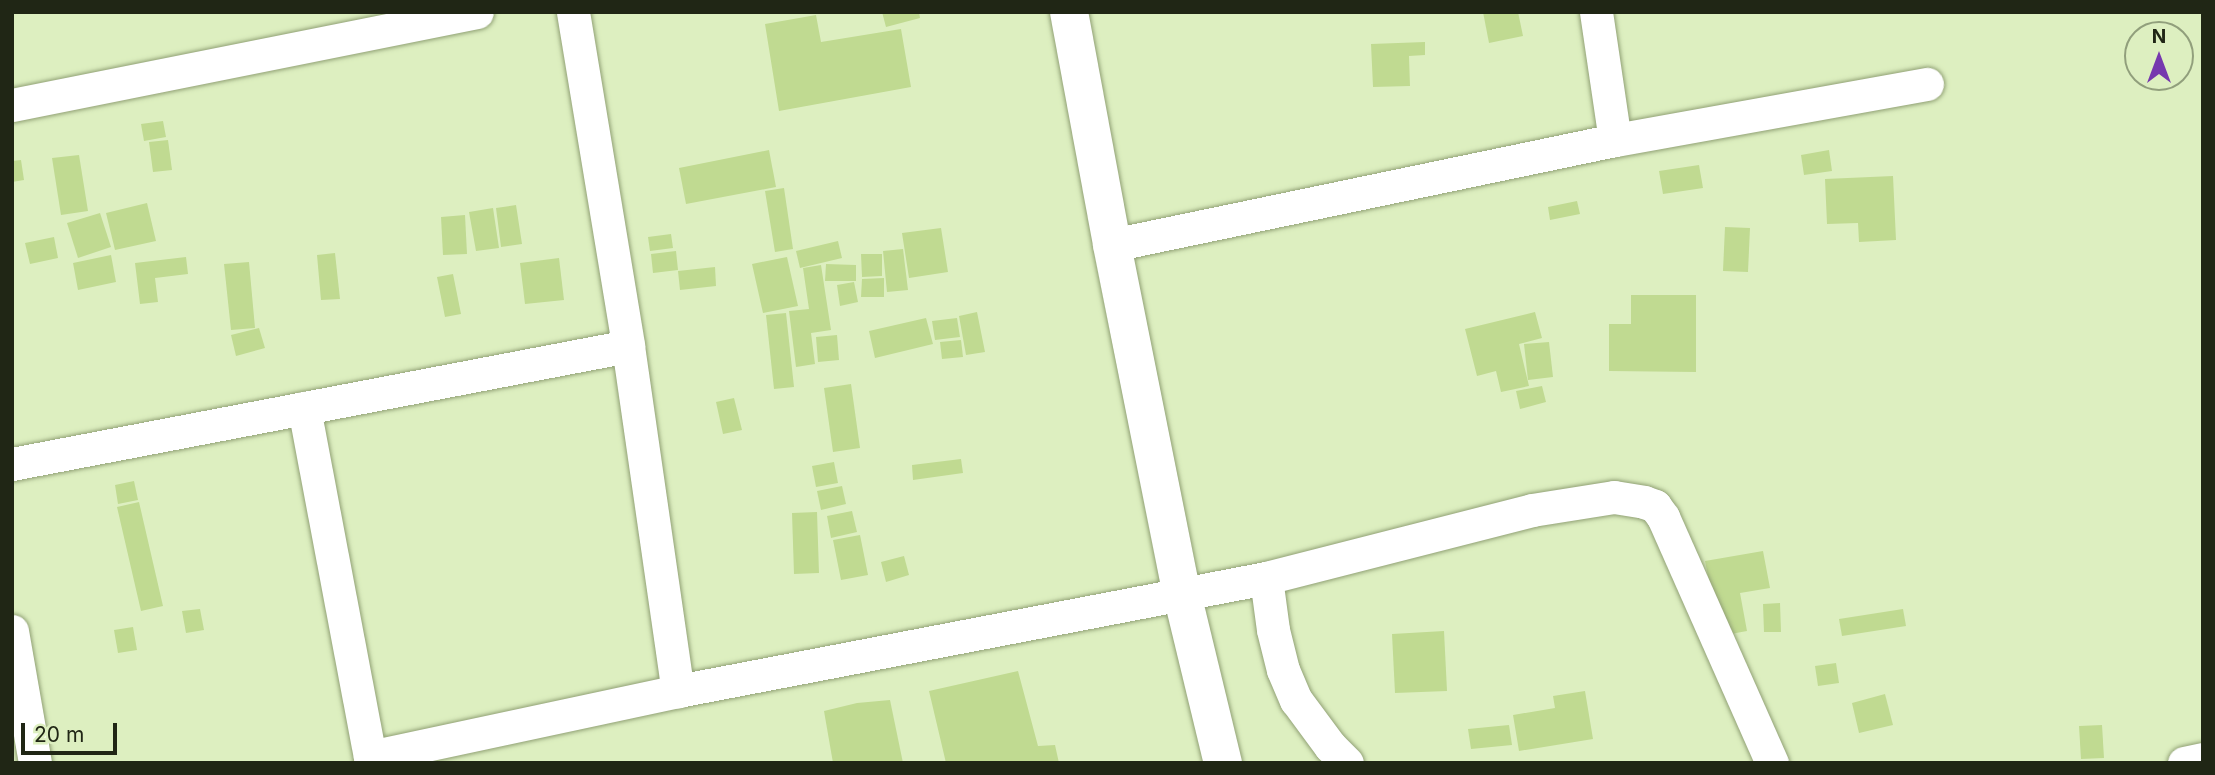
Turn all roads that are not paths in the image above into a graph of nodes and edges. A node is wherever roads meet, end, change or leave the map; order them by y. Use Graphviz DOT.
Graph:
graph roads {
  1 [pos="477,12"];
  2 [pos="573,12"];
  3 [pos="1069,12"];
  4 [pos="1596,12"];
  5 [pos="326,26"];
  6 [pos="1927,83"];
  7 [pos="12,105"];
  8 [pos="1615,140"];
  9 [pos="1112,245"];
  10 [pos="628,346"];
  11 [pos="304,408"];
  12 [pos="12,464"];
  13 [pos="1266,578"];
  14 [pos="1182,594"];
  15 [pos="12,631"];
  16 [pos="678,691"];
  17 [pos="2203,759"];
  18 [pos="371,760"];
  19 [pos="35,763"];
  20 [pos="1223,763"];
  21 [pos="1347,763"];
  22 [pos="1772,763"];
  23 [pos="2185,763"];
  1 -- 5 [label="street"];
  2 -- 10 [label="street"];
  3 -- 9 [label="main road"];
  4 -- 8 [label="street"];
  5 -- 7 [label="street"];
  6 -- 8 [label="street"];
  8 -- 9 [label="street"];
  9 -- 14 [label="main road"];
  10 -- 11 [label="street"];
  10 -- 16 [label="street"];
  11 -- 12 [label="street"];
  11 -- 18 [label="street"];
  13 -- 14 [label="street"];
  13 -- 21 [label="street"];
  13 -- 22 [label="street"];
  14 -- 16 [label="street"];
  14 -- 20 [label="main road"];
  15 -- 19 [label="street"];
  16 -- 18 [label="street"];
  17 -- 23 [label="street"];
}
